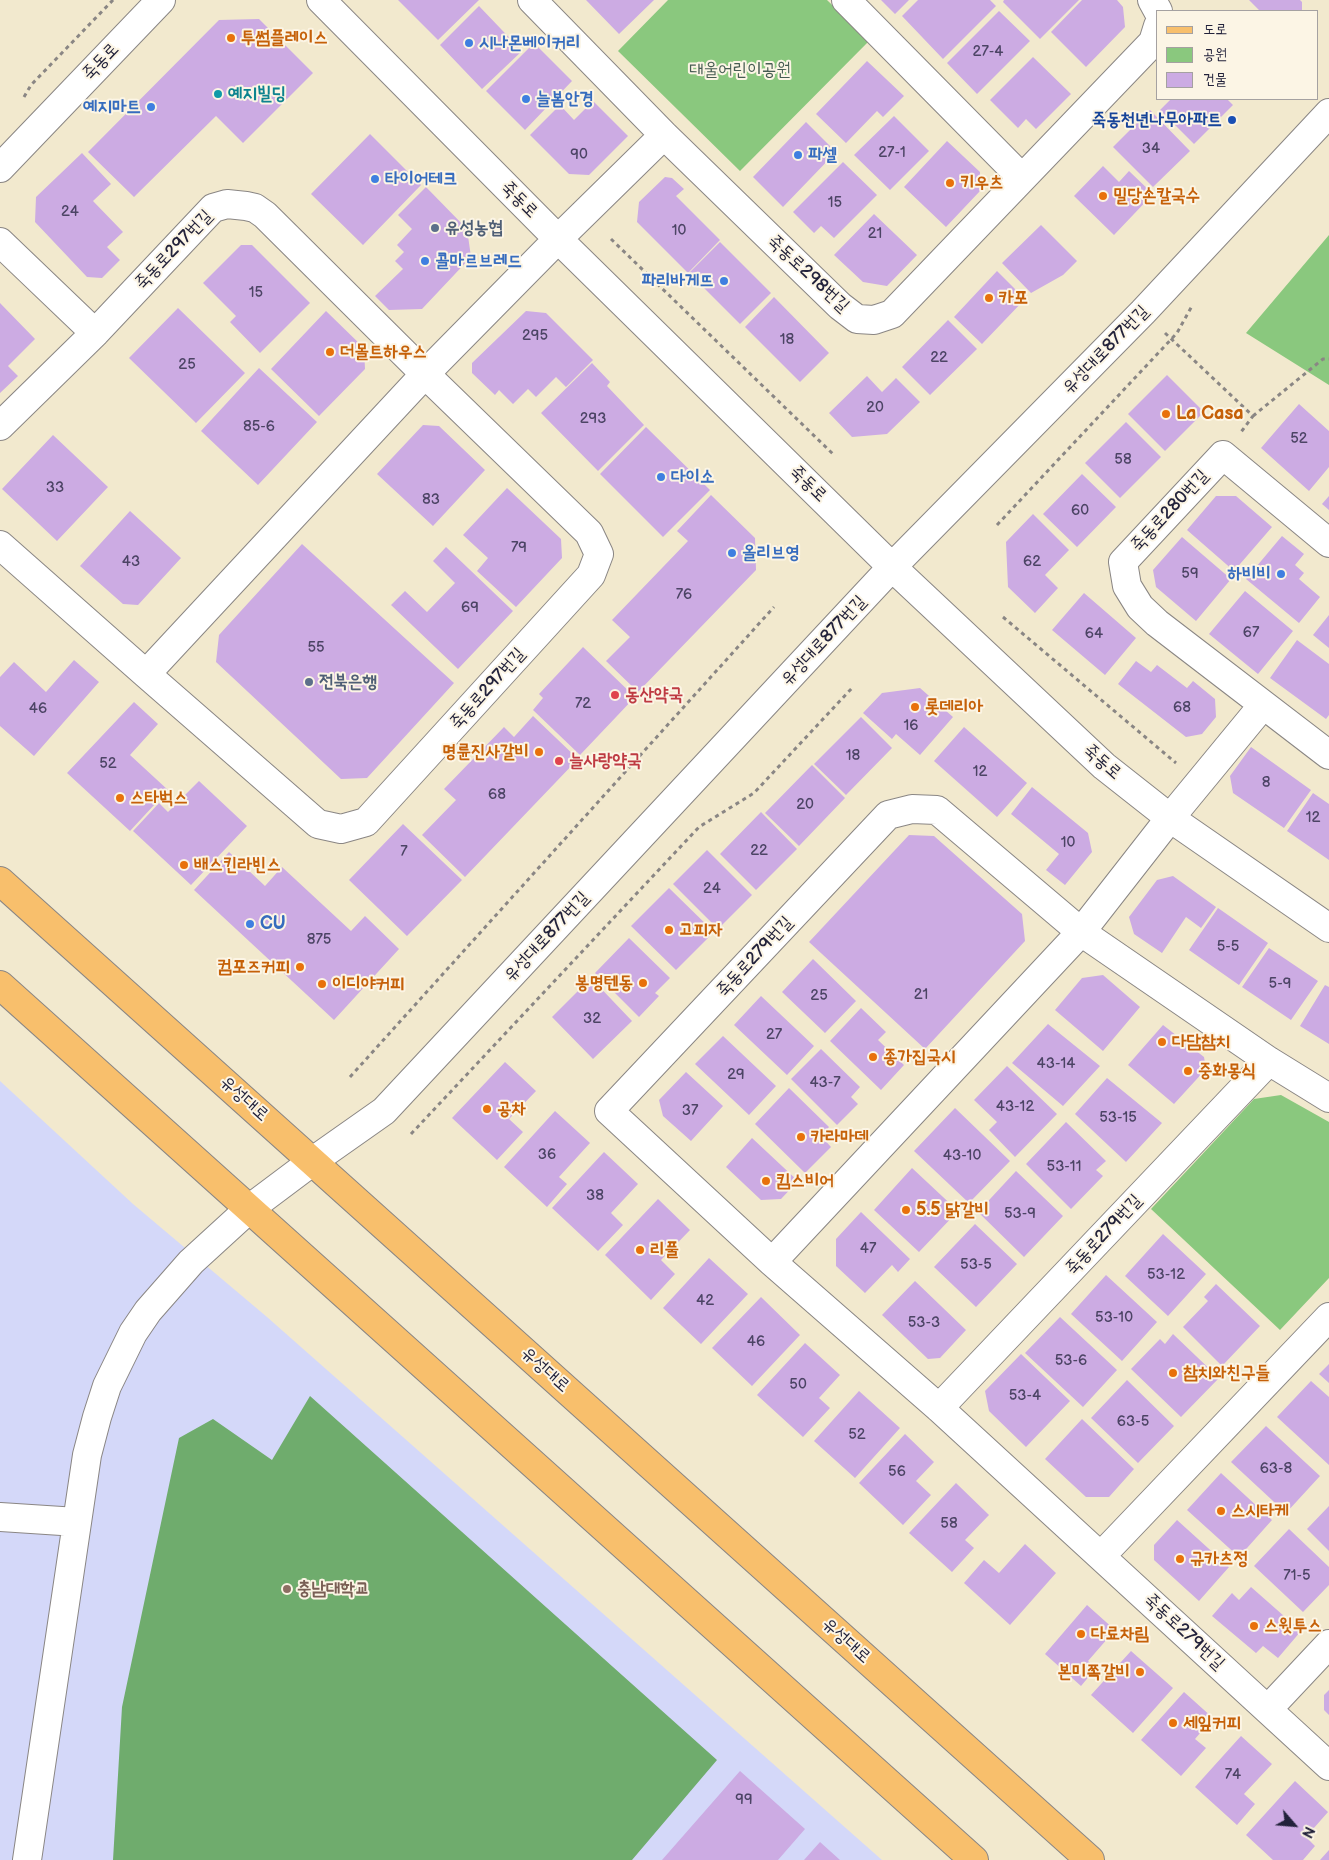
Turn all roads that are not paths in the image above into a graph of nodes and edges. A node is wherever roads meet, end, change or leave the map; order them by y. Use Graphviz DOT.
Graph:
graph roads {
  1 [pos="161,0"];
  2 [pos="321,0"];
  3 [pos="532,0"];
  4 [pos="846,0"];
  5 [pos="1156,32"];
  6 [pos="1329,113"];
  7 [pos="664,135"];
  8 [pos="0,168"];
  9 [pos="1022,178"];
  10 [pos="558,239"];
  11 [pos="0,242"];
  12 [pos="94,333"];
  13 [pos="425,374"];
  14 [pos="0,426"];
  15 [pos="1329,543"];
  16 [pos="0,545"];
  17 [pos="892,567"];
  18 [pos="146,674"];
  19 [pos="1263,705"];
  20 [pos="1329,755"];
  21 [pos="1170,818"];
  22 [pos="0,880"];
  23 [pos="1329,928"];
  24 [pos="1081,932"];
  25 [pos="0,985"];
  26 [pos="1269,1061"];
  27 [pos="1329,1098"];
  28 [pos="313,1160"];
  29 [pos="249,1209"];
  30 [pos="772,1262"];
  31 [pos="1329,1317"];
  32 [pos="939,1408"];
  33 [pos="0,1517"];
  34 [pos="77,1522"];
  35 [pos="1101,1556"];
  36 [pos="1329,1644"];
  37 [pos="1268,1709"];
  38 [pos="1329,1766"];
  39 [pos="27,1860"];
  40 [pos="974,1860"];
  41 [pos="1090,1860"];
  1 -- 8 [label="street, 죽동로"];
  2 -- 10 [label="street, 죽동로"];
  3 -- 7 [label="street, 죽동로298번길"];
  4 -- 9 [label="street"];
  5 -- 9 [label="street, 죽동로298번길"];
  6 -- 17 [label="street, 유성대로877번길"];
  7 -- 9 [label="street, 죽동로298번길"];
  7 -- 10 [label="street"];
  10 -- 13 [label="street"];
  10 -- 17 [label="street, 죽동로"];
  11 -- 12 [label="street"];
  12 -- 13 [label="street, 죽동로297번길"];
  12 -- 14 [label="street, 죽동로297번길"];
  13 -- 18 [label="street"];
  13 -- 18 [label="street, 죽동로297번길"];
  15 -- 19 [label="street, 죽동로280번길"];
  16 -- 18 [label="street, 죽동로297번길"];
  17 -- 21 [label="street, 죽동로"];
  17 -- 28 [label="street, 유성대로877번길"];
  19 -- 20 [label="street, 죽동로280번길"];
  19 -- 21 [label="street"];
  21 -- 23 [label="street, 죽동로"];
  21 -- 24 [label="street"];
  22 -- 28 [label="main road, 유성대로"];
  24 -- 26 [label="street, 죽동로279번길"];
  24 -- 30 [label="street"];
  24 -- 30 [label="street, 죽동로279번길"];
  25 -- 29 [label="main road"];
  26 -- 27 [label="street, 죽동로279번길"];
  26 -- 32 [label="street, 죽동로279번길"];
  28 -- 29 [label="street, 유성대로877번길"];
  28 -- 41 [label="main road, 유성대로"];
  29 -- 34 [label="street, 유성대로877번길"];
  29 -- 40 [label="main road"];
  30 -- 32 [label="street, 죽동로279번길"];
  31 -- 35 [label="street"];
  32 -- 35 [label="street, 죽동로279번길"];
  33 -- 34 [label="street"];
  34 -- 39 [label="street, 유성대로877번길"];
  35 -- 37 [label="street, 죽동로279번길"];
  36 -- 37 [label="street"];
  37 -- 38 [label="street, 죽동로279번길"];
}
